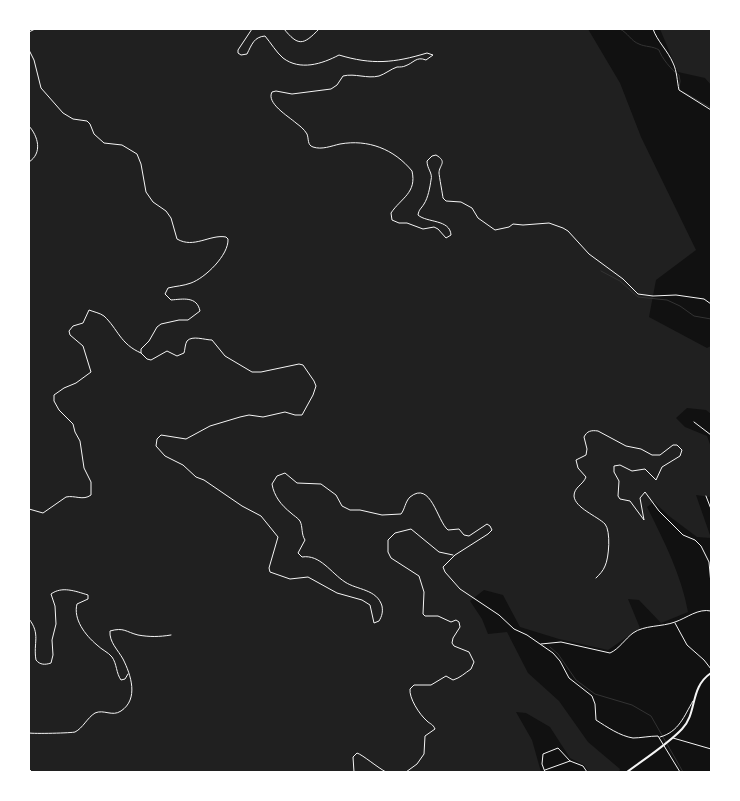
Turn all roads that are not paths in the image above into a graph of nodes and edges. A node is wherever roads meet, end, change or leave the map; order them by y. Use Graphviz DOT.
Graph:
graph roads {
  1 [pos="34,29"];
  2 [pos="252,29"];
  3 [pos="284,29"];
  4 [pos="319,29"];
  5 [pos="653,29"];
  6 [pos="29,32"];
  7 [pos="29,50"];
  8 [pos="711,110"];
  9 [pos="29,126"];
  10 [pos="29,162"];
  11 [pos="711,304"];
  12 [pos="140,353"];
  13 [pos="694,422"];
  14 [pos="711,435"];
  15 [pos="706,496"];
  16 [pos="29,509"];
  17 [pos="711,509"];
  18 [pos="705,553"];
  19 [pos="455,555"];
  20 [pos="709,555"];
  21 [pos="596,578"];
  22 [pos="711,584"];
  23 [pos="711,611"];
  24 [pos="29,619"];
  25 [pos="675,622"];
  26 [pos="171,635"];
  27 [pos="541,644"];
  28 [pos="711,669"];
  29 [pos="711,673"];
  30 [pos="128,674"];
  31 [pos="694,700"];
  32 [pos="29,733"];
  33 [pos="660,738"];
  34 [pos="671,738"];
  35 [pos="711,748"];
  36 [pos="570,761"];
  37 [pos="29,769"];
  38 [pos="545,771"];
  39 [pos="32,772"];
  40 [pos="354,772"];
  41 [pos="386,772"];
  42 [pos="406,772"];
  43 [pos="585,772"];
  44 [pos="627,772"];
  45 [pos="680,772"];
  1 -- 6 [label="street"];
  2 -- 11 [label="street"];
  3 -- 4 [label="street"];
  5 -- 8 [label="street"];
  7 -- 12 [label="street"];
  9 -- 10 [label="street"];
  12 -- 16 [label="street"];
  12 -- 19 [label="street"];
  13 -- 14 [label="street"];
  15 -- 17 [label="street"];
  18 -- 20 [label="street"];
  18 -- 21 [label="street"];
  18 -- 22 [label="street"];
  19 -- 27 [label="street"];
  19 -- 42 [label="street"];
  23 -- 25 [label="street"];
  24 -- 30 [label="street"];
  25 -- 27 [label="street"];
  25 -- 28 [label="street"];
  26 -- 30 [label="street"];
  27 -- 33 [label="street"];
  29 -- 31 [label="main road"];
  30 -- 32 [label="street"];
  31 -- 33 [label="street"];
  31 -- 34 [label="main road"];
  33 -- 45 [label="street"];
  34 -- 35 [label="street"];
  34 -- 44 [label="main road"];
  36 -- 38 [label="street"];
  36 -- 38 [label="street"];
  36 -- 43 [label="street"];
  37 -- 39 [label="street"];
  40 -- 41 [label="street"];
}
